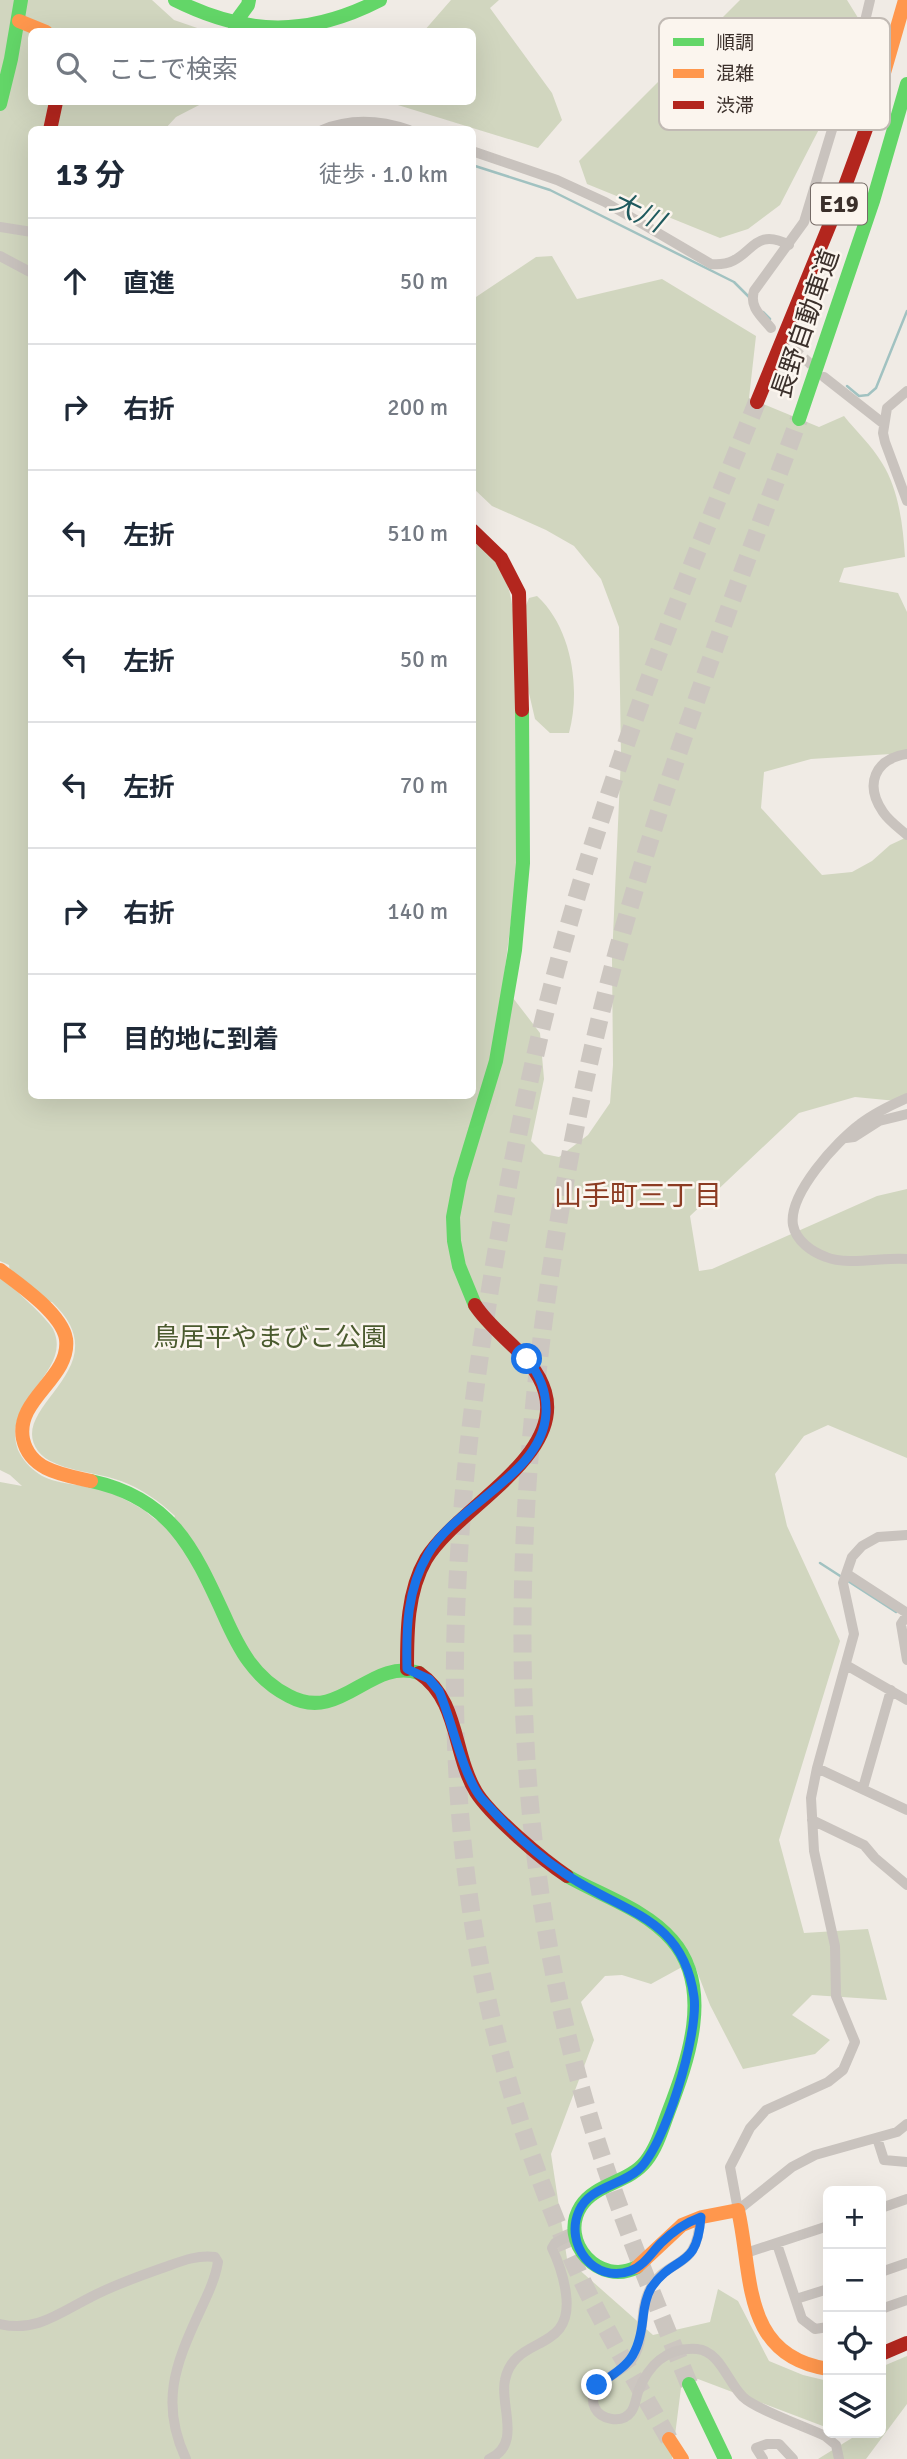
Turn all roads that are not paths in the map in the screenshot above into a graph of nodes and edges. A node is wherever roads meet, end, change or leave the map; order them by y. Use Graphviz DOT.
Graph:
graph roads {
  1 [pos="21,0"];
  2 [pos="174,0"];
  3 [pos="249,0"];
  4 [pos="380,0"];
  5 [pos="870,0"];
  6 [pos="905,0"];
  7 [pos="866,18"];
  8 [pos="19,21"];
  9 [pos="234,24"];
  10 [pos="36,28"];
  11 [pos="266,28"];
  12 [pos="301,28"];
  13 [pos="890,52"];
  14 [pos="907,84"];
  15 [pos="0,104"];
  16 [pos="55,105"];
  17 [pos="51,126"];
  18 [pos="332,126"];
  19 [pos="397,126"];
  20 [pos="832,130"];
  21 [pos="866,130"];
  22 [pos="476,152"];
  23 [pos="0,227"];
  24 [pos="28,231"];
  25 [pos="789,244"];
  26 [pos="0,256"];
  27 [pos="28,271"];
  28 [pos="771,328"];
  29 [pos="824,377"];
  30 [pos="907,391"];
  31 [pos="757,402"];
  32 [pos="799,419"];
  33 [pos="884,424"];
  34 [pos="907,501"];
  35 [pos="476,533"];
  36 [pos="907,754"];
  37 [pos="907,835"];
  38 [pos="907,1098"];
  39 [pos="907,1114"];
  40 [pos="843,1138"];
  41 [pos="907,1259"];
  42 [pos="0,1270"];
  43 [pos="907,1535"];
  44 [pos="847,1573"];
  45 [pos="907,1614"];
  46 [pos="907,1660"];
  47 [pos="846,1665"];
  48 [pos="407,1669"];
  49 [pos="891,1690"];
  50 [pos="907,1700"];
  51 [pos="817,1768"];
  52 [pos="863,1788"];
  53 [pos="906,1807"];
  54 [pos="811,1820"];
  55 [pos="907,1885"];
  56 [pos="907,2124"];
  57 [pos="877,2138"];
  58 [pos="907,2162"];
  59 [pos="907,2199"];
  60 [pos="886,2206"];
  61 [pos="738,2210"];
  62 [pos="701,2217"];
  63 [pos="823,2228"];
  64 [pos="575,2233"];
  65 [pos="777,2244"];
  66 [pos="746,2253"];
  67 [pos="907,2263"];
  68 [pos="886,2270"];
  69 [pos="823,2291"];
  70 [pos="796,2299"];
  71 [pos="907,2300"];
  72 [pos="886,2307"];
  73 [pos="0,2325"];
  74 [pos="823,2328"];
  75 [pos="907,2343"];
  76 [pos="886,2352"];
  77 [pos="823,2368"];
  78 [pos="689,2384"];
  79 [pos="670,2439"];
  80 [pos="186,2459"];
  81 [pos="489,2459"];
  82 [pos="682,2459"];
  83 [pos="725,2459"];
  84 [pos="763,2459"];
  85 [pos="793,2459"];
  86 [pos="839,2459"];
  1 -- 8 [label="main road"];
  2 -- 9 [label="main road"];
  3 -- 9 [label="main road"];
  4 -- 12 [label="main road"];
  5 -- 7 [label="street"];
  6 -- 13 [label="main road, 長野自動車道 / E19"];
  8 -- 10 [label="main road"];
  8 -- 15 [label="main road"];
  9 -- 11 [label="main road"];
  14 -- 32 [label="main road, 長野自動車道 / E19"];
  16 -- 17 [label="main road"];
  18 -- 19 [label="street"];
  20 -- 25 [label="street"];
  21 -- 31 [label="main road, 長野自動車道 / E19"];
  22 -- 25 [label="street"];
  23 -- 24 [label="street"];
  25 -- 28 [label="street"];
  26 -- 27 [label="street"];
  29 -- 33 [label="street"];
  30 -- 33 [label="street"];
  33 -- 34 [label="street"];
  35 -- 48 [label="main road"];
  36 -- 37 [label="street"];
  38 -- 40 [label="street"];
  39 -- 40 [label="street"];
  40 -- 41 [label="street"];
  42 -- 48 [label="main road"];
  43 -- 44 [label="street"];
  44 -- 45 [label="street"];
  44 -- 47 [label="street"];
  45 -- 46 [label="street"];
  47 -- 49 [label="street"];
  47 -- 51 [label="street"];
  48 -- 64 [label="main road"];
  49 -- 50 [label="street"];
  49 -- 52 [label="street"];
  51 -- 52 [label="street"];
  51 -- 54 [label="street"];
  52 -- 53 [label="street"];
  54 -- 55 [label="street"];
  54 -- 61 [label="street"];
  56 -- 57 [label="street"];
  57 -- 58 [label="street"];
  57 -- 61 [label="street"];
  59 -- 60 [label="street"];
  61 -- 62 [label="main road"];
  61 -- 66 [label="main road"];
  62 -- 64 [label="main road"];
  62 -- 86 [label="street"];
  63 -- 65 [label="street"];
  64 -- 81 [label="street"];
  65 -- 66 [label="street"];
  65 -- 70 [label="street"];
  66 -- 77 [label="main road"];
  67 -- 68 [label="street"];
  69 -- 70 [label="street"];
  70 -- 74 [label="street"];
  71 -- 72 [label="street"];
  73 -- 80 [label="street"];
  75 -- 76 [label="main road"];
  78 -- 83 [label="main road"];
  79 -- 82 [label="main road"];
  84 -- 85 [label="street"];
}
